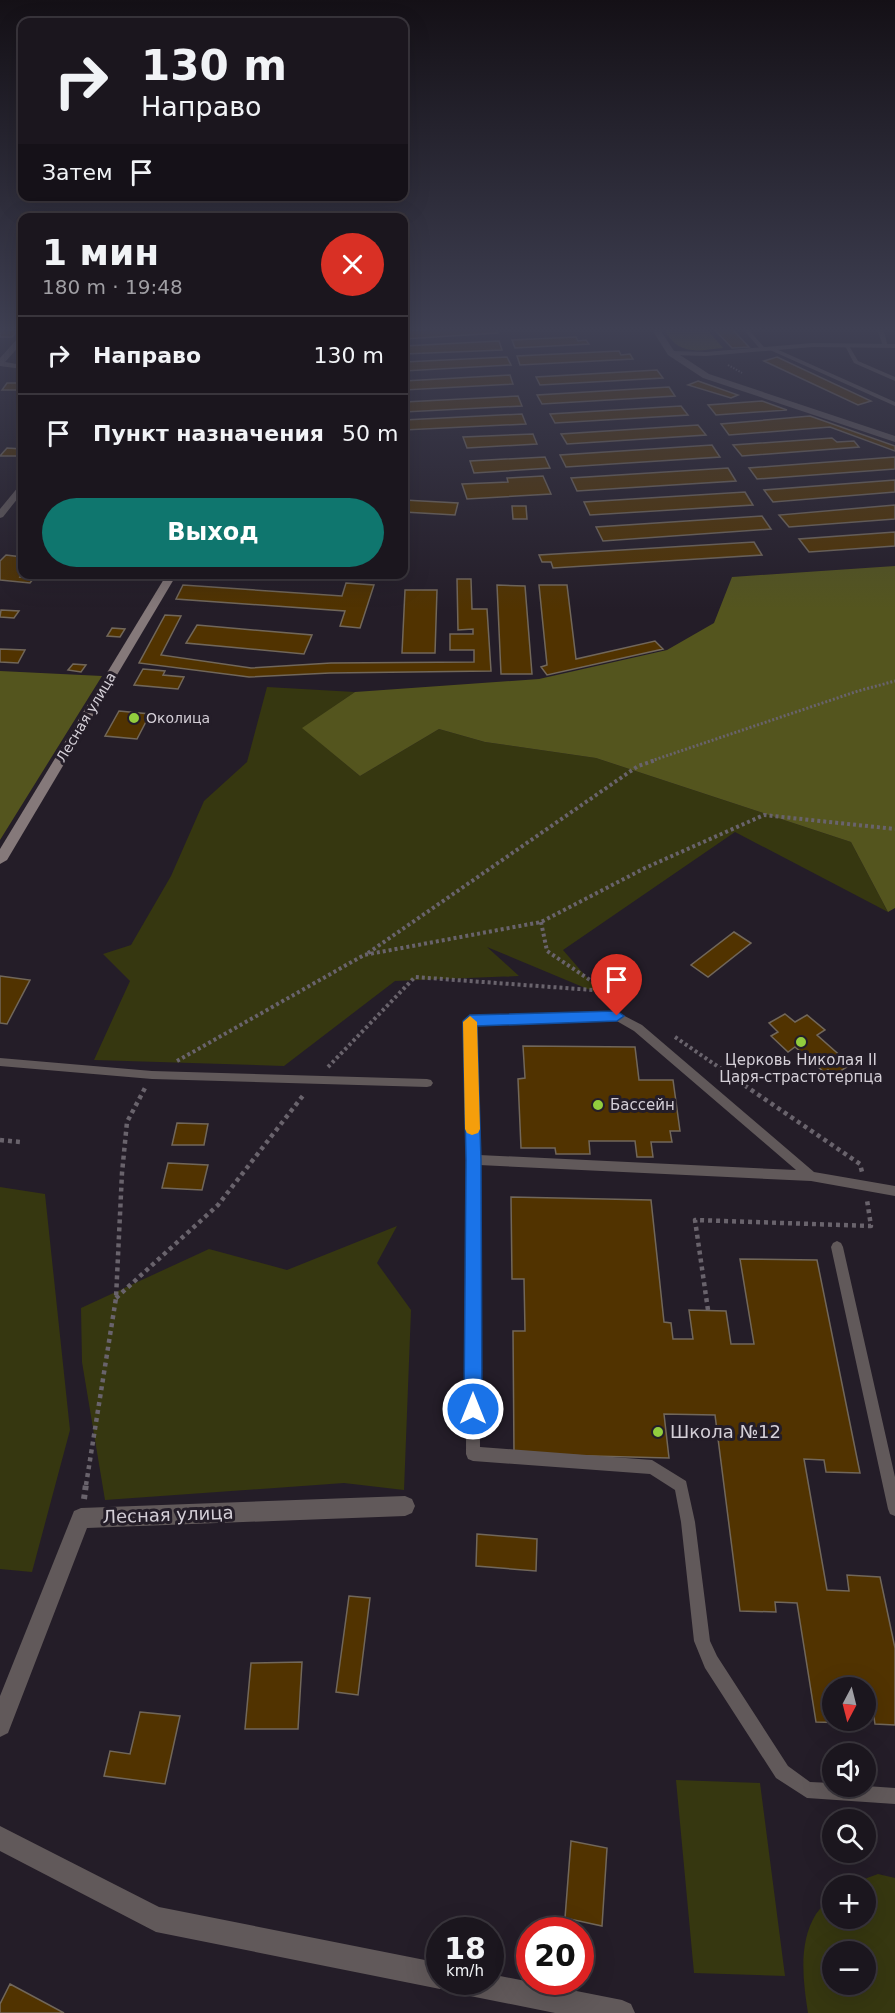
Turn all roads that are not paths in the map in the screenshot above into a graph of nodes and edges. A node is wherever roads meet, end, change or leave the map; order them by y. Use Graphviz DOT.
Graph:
graph roads {
  1 [pos="844,422"];
  2 [pos="895,439"];
  3 [pos="18,493"];
  4 [pos="0,515"];
  5 [pos="169,579"];
  6 [pos="0,860"];
  7 [pos="0,1062"];
  8 [pos="427,1083"];
  9 [pos="473,1160"];
  10 [pos="811,1176"];
  11 [pos="895,1191"];
  12 [pos="837,1247"];
  13 [pos="405,1506"];
  14 [pos="895,1509"];
  15 [pos="0,1725"];
  16 [pos="895,1796"];
  17 [pos="0,1838"];
  18 [pos="426,1973"];
  19 [pos="504,1990"];
  20 [pos="622,2013"];
  1 -- 2 [label="street"];
  3 -- 4 [label="street"];
  5 -- 6 [label="main road, Лесная улица"];
  7 -- 8 [label="lane"];
  9 -- 10 [label="lane"];
  9 -- 10 [label="lane"];
  9 -- 16 [label="lane"];
  10 -- 11 [label="lane"];
  12 -- 14 [label="lane"];
  13 -- 15 [label="street, Лесная улица"];
  17 -- 18 [label="street"];
  19 -- 20 [label="street"];
}
